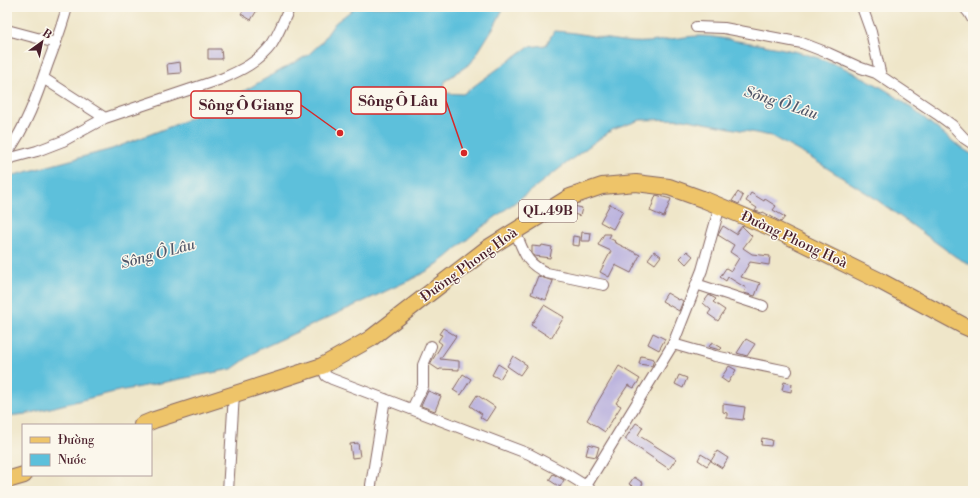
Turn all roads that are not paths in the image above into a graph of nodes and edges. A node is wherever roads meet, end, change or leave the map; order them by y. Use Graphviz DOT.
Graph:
graph roads {
  1 [pos="67,7"];
  2 [pos="290,7"];
  3 [pos="862,7"];
  4 [pos="964,7"];
  5 [pos="973,20"];
  6 [pos="696,27"];
  7 [pos="7,30"];
  8 [pos="56,43"];
  9 [pos="881,76"];
  10 [pos="43,78"];
  11 [pos="105,118"];
  12 [pos="973,144"];
  13 [pos="7,152"];
  14 [pos="7,159"];
  15 [pos="720,206"];
  16 [pos="515,231"];
  17 [pos="696,284"];
  18 [pos="604,285"];
  19 [pos="763,306"];
  20 [pos="973,330"];
  21 [pos="674,344"];
  22 [pos="431,346"];
  23 [pos="322,366"];
  24 [pos="787,370"];
  25 [pos="234,394"];
  26 [pos="385,399"];
  27 [pos="412,409"];
  28 [pos="144,424"];
  29 [pos="22,476"];
  30 [pos="7,480"];
  31 [pos="371,485"];
  32 [pos="589,488"];
  33 [pos="228,491"];
  1 -- 8 [label="street"];
  2 -- 11 [label="street"];
  3 -- 9 [label="street"];
  4 -- 5 [label="street"];
  6 -- 9 [label="street"];
  7 -- 8 [label="street"];
  8 -- 10 [label="street"];
  9 -- 12 [label="street"];
  10 -- 11 [label="street"];
  10 -- 13 [label="street"];
  11 -- 14 [label="street"];
  15 -- 16 [label="main road, Đường Phong Hoà / QL.49B"];
  15 -- 17 [label="street"];
  15 -- 20 [label="main road, Đường Phong Hoà / QL.49B"];
  16 -- 18 [label="street"];
  16 -- 23 [label="main road, Đường Phong Hoà / QL.49B"];
  17 -- 19 [label="street"];
  17 -- 21 [label="street"];
  21 -- 24 [label="street"];
  21 -- 32 [label="street"];
  22 -- 27 [label="street"];
  23 -- 25 [label="main road, Đường Phong Hoà / QL.49B"];
  23 -- 26 [label="street"];
  25 -- 28 [label="main road, Đường Phong Hoà / QL.49B"];
  25 -- 33 [label="street"];
  26 -- 27 [label="street"];
  26 -- 31 [label="street"];
  27 -- 32 [label="street"];
  29 -- 30 [label="main road"];
}
